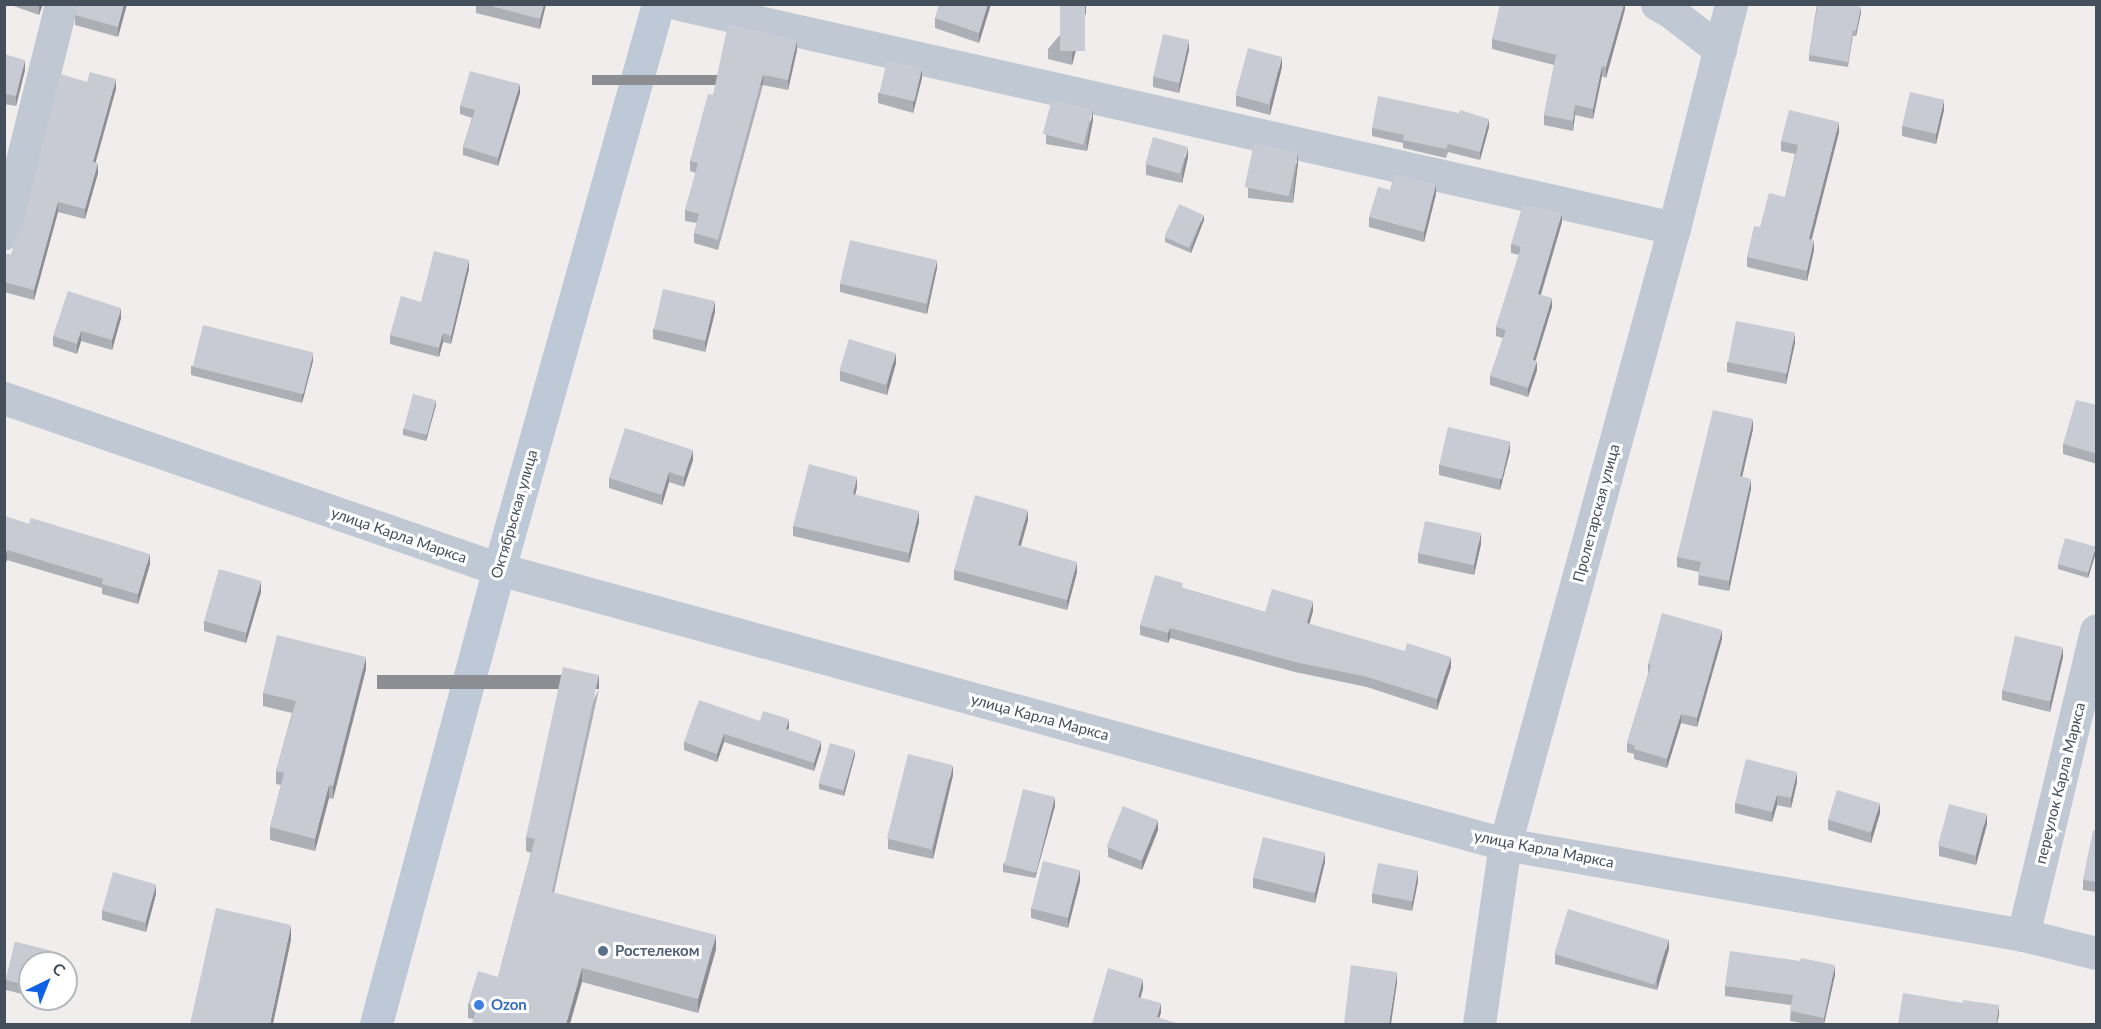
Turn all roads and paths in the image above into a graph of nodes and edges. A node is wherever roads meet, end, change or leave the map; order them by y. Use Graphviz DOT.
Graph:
graph roads {
  1 [pos="61,4"];
  2 [pos="658,4"];
  3 [pos="679,4"];
  4 [pos="1657,4"];
  5 [pos="1731,4"];
  6 [pos="1719,50"];
  7 [pos="1674,228"];
  8 [pos="4,233"];
  9 [pos="4,398"];
  10 [pos="499,569"];
  11 [pos="2097,631"];
  12 [pos="1505,844"];
  13 [pos="2023,934"];
  14 [pos="2097,953"];
  15 [pos="376,1024"];
  16 [pos="1479,1024"];
  1 -- 8 [label="street"];
  2 -- 10 [label="main road, Октябрьская улица"];
  3 -- 7 [label="street"];
  4 -- 6 [label="street"];
  5 -- 6 [label="street, Пролетарская улица"];
  6 -- 7 [label="street, Пролетарская улица"];
  7 -- 12 [label="street, Пролетарская улица"];
  9 -- 10 [label="street, улица Карла Маркса"];
  10 -- 12 [label="street, улица Карла Маркса"];
  10 -- 15 [label="main road, Октябрьская улица"];
  11 -- 13 [label="street, переулок Карла Маркса"];
  12 -- 13 [label="street, улица Карла Маркса"];
  12 -- 16 [label="street, Пролетарская улица"];
  13 -- 14 [label="street, улица Карла Маркса"];
}
